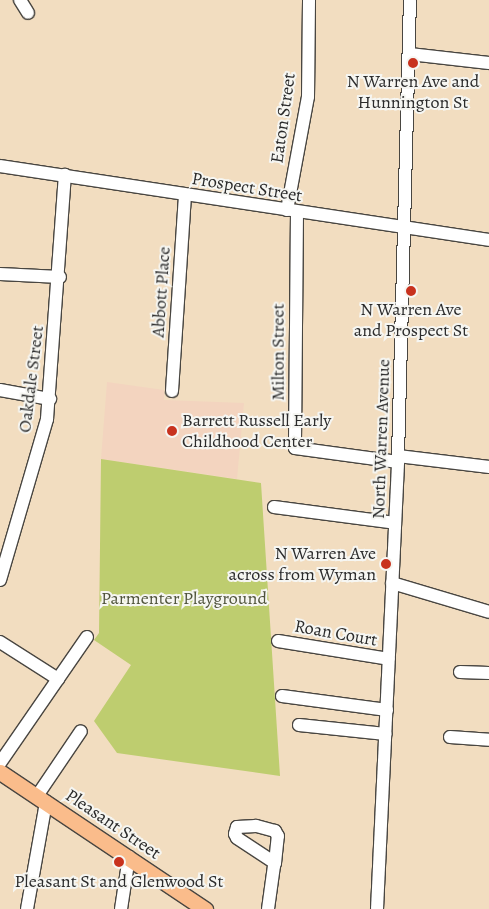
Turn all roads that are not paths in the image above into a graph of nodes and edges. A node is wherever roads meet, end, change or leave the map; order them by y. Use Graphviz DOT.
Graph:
graph roads {
  1 [pos="20,0"];
  2 [pos="309,0"];
  3 [pos="410,0"];
  4 [pos="28,14"];
  5 [pos="409,54"];
  6 [pos="489,62"];
  7 [pos="0,166"];
  8 [pos="65,176"];
  9 [pos="185,195"];
  10 [pos="292,211"];
  11 [pos="406,229"];
  12 [pos="489,240"];
  13 [pos="0,274"];
  14 [pos="60,277"];
  15 [pos="0,390"];
  16 [pos="172,391"];
  17 [pos="50,399"];
  18 [pos="398,459"];
  19 [pos="489,467"];
  20 [pos="274,507"];
  21 [pos="395,523"];
  22 [pos="0,580"];
  23 [pos="392,583"];
  24 [pos="489,612"];
  25 [pos="87,637"];
  26 [pos="278,641"];
  27 [pos="0,642"];
  28 [pos="389,660"];
  29 [pos="460,672"];
  30 [pos="489,673"];
  31 [pos="58,679"];
  32 [pos="282,696"];
  33 [pos="387,710"];
  34 [pos="299,725"];
  35 [pos="81,732"];
  36 [pos="386,734"];
  37 [pos="450,738"];
  38 [pos="489,740"];
  39 [pos="0,763"];
  40 [pos="0,772"];
  41 [pos="42,799"];
  42 [pos="129,857"];
  43 [pos="275,863"];
  44 [pos="27,909"];
  45 [pos="121,909"];
  46 [pos="205,909"];
  47 [pos="268,909"];
  48 [pos="377,909"];
  1 -- 4 [label="street"];
  2 -- 10 [label="street, Eaton Street"];
  3 -- 5 [label="street, North Warren Avenue"];
  5 -- 6 [label="street"];
  5 -- 11 [label="street, North Warren Avenue"];
  7 -- 8 [label="street, Prospect Street"];
  8 -- 9 [label="street, Prospect Street"];
  8 -- 14 [label="street, Oakdale Street"];
  9 -- 10 [label="street, Prospect Street"];
  9 -- 16 [label="street, Abbott Place"];
  10 -- 11 [label="street, Prospect Street"];
  10 -- 18 [label="street, Milton Street"];
  11 -- 12 [label="street, Prospect Street"];
  11 -- 18 [label="street, North Warren Avenue"];
  13 -- 14 [label="street"];
  14 -- 17 [label="street, Oakdale Street"];
  15 -- 17 [label="street"];
  17 -- 22 [label="street, Oakdale Street"];
  18 -- 19 [label="street"];
  18 -- 21 [label="street, North Warren Avenue"];
  20 -- 21 [label="street"];
  21 -- 23 [label="street, North Warren Avenue"];
  23 -- 24 [label="street"];
  23 -- 28 [label="street, North Warren Avenue"];
  25 -- 31 [label="street"];
  26 -- 28 [label="street, Roan Court"];
  27 -- 31 [label="street"];
  28 -- 33 [label="street, North Warren Avenue"];
  29 -- 30 [label="street"];
  31 -- 39 [label="street"];
  32 -- 33 [label="street"];
  33 -- 36 [label="street, North Warren Avenue"];
  34 -- 36 [label="street"];
  35 -- 41 [label="street"];
  36 -- 48 [label="street, North Warren Avenue"];
  37 -- 38 [label="street"];
  40 -- 41 [label="main road, Pleasant Street"];
  41 -- 42 [label="main road, Pleasant Street"];
  41 -- 44 [label="street"];
  42 -- 45 [label="street"];
  42 -- 46 [label="main road, Pleasant Street"];
  43 -- 47 [label="street"];
}
